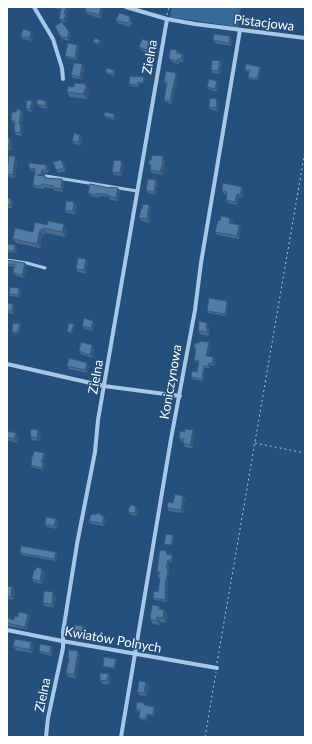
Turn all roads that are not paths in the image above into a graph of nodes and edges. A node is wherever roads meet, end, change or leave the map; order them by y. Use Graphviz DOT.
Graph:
graph roads {
  1 [pos="34,7"];
  2 [pos="126,7"];
  3 [pos="167,19"];
  4 [pos="240,30"];
  5 [pos="305,38"];
  6 [pos="63,79"];
  7 [pos="46,176"];
  8 [pos="137,191"];
  9 [pos="7,260"];
  10 [pos="46,268"];
  11 [pos="7,364"];
  12 [pos="104,386"];
  13 [pos="180,396"];
  14 [pos="7,630"];
  15 [pos="62,641"];
  16 [pos="135,654"];
  17 [pos="217,668"];
  18 [pos="46,737"];
  19 [pos="120,737"];
  1 -- 6 [label="street"];
  2 -- 3 [label="street, Pistacjowa"];
  3 -- 4 [label="street, Pistacjowa"];
  3 -- 8 [label="street, Zielna"];
  4 -- 5 [label="street, Pistacjowa"];
  4 -- 13 [label="street, Koniczynowa"];
  7 -- 8 [label="lane"];
  8 -- 12 [label="street, Zielna"];
  9 -- 10 [label="lane"];
  11 -- 12 [label="street"];
  12 -- 13 [label="street"];
  12 -- 15 [label="street, Zielna"];
  13 -- 16 [label="street, Koniczynowa"];
  14 -- 15 [label="street, Kwiatów Polnych"];
  15 -- 16 [label="street, Kwiatów Polnych"];
  15 -- 18 [label="street, Zielna"];
  16 -- 17 [label="street, Kwiatów Polnych"];
  16 -- 19 [label="street, Koniczynowa"];
}
